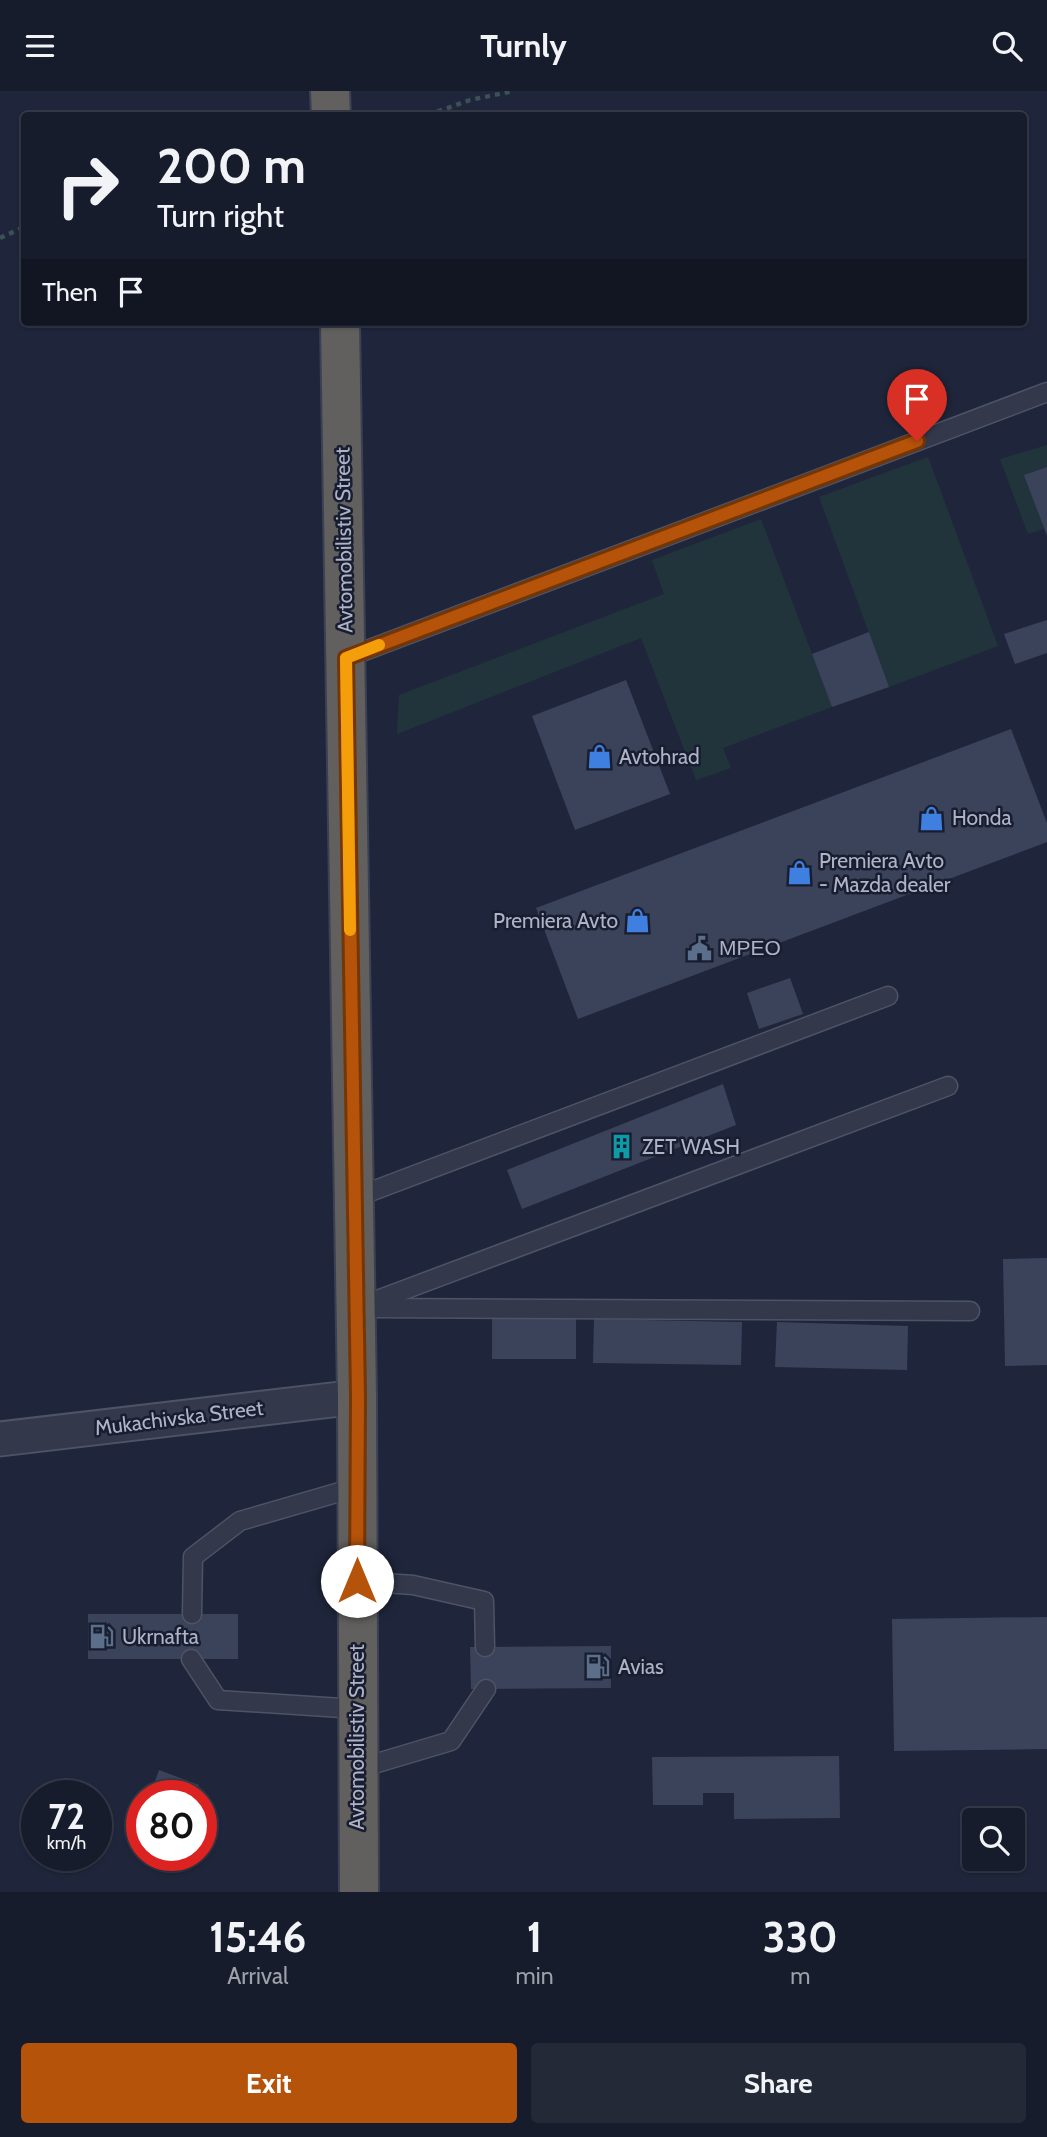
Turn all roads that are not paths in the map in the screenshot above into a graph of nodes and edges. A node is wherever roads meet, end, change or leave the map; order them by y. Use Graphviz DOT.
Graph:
graph roads {
  1 [pos="330,91"];
  2 [pos="331,112"];
  3 [pos="340,326"];
  4 [pos="1047,392"];
  5 [pos="346,658"];
  6 [pos="888,996"];
  7 [pos="948,1086"];
  8 [pos="354,1198"];
  9 [pos="356,1308"];
  10 [pos="970,1311"];
  11 [pos="358,1397"];
  12 [pos="0,1440"];
  13 [pos="358,1487"];
  14 [pos="357,1581"];
  15 [pos="192,1614"];
  16 [pos="485,1647"];
  17 [pos="191,1659"];
  18 [pos="486,1689"];
  19 [pos="357,1710"];
  20 [pos="357,1769"];
  21 [pos="359,1892"];
  1 -- 2 [label="highway"];
  3 -- 5 [label="highway, Avtomobilistiv Street"];
  4 -- 5 [label="lane"];
  5 -- 8 [label="highway, Avtomobilistiv Street"];
  6 -- 8 [label="lane"];
  7 -- 9 [label="lane"];
  8 -- 9 [label="highway, Avtomobilistiv Street"];
  9 -- 10 [label="lane"];
  9 -- 11 [label="highway, Avtomobilistiv Street"];
  11 -- 12 [label="street, Mukachivska Street"];
  11 -- 13 [label="highway, Avtomobilistiv Street"];
  13 -- 14 [label="highway, Avtomobilistiv Street"];
  13 -- 15 [label="lane"];
  14 -- 16 [label="lane"];
  14 -- 19 [label="highway, Avtomobilistiv Street"];
  17 -- 19 [label="lane"];
  18 -- 20 [label="lane"];
  19 -- 20 [label="highway, Avtomobilistiv Street"];
  20 -- 21 [label="highway, Avtomobilistiv Street"];
}
